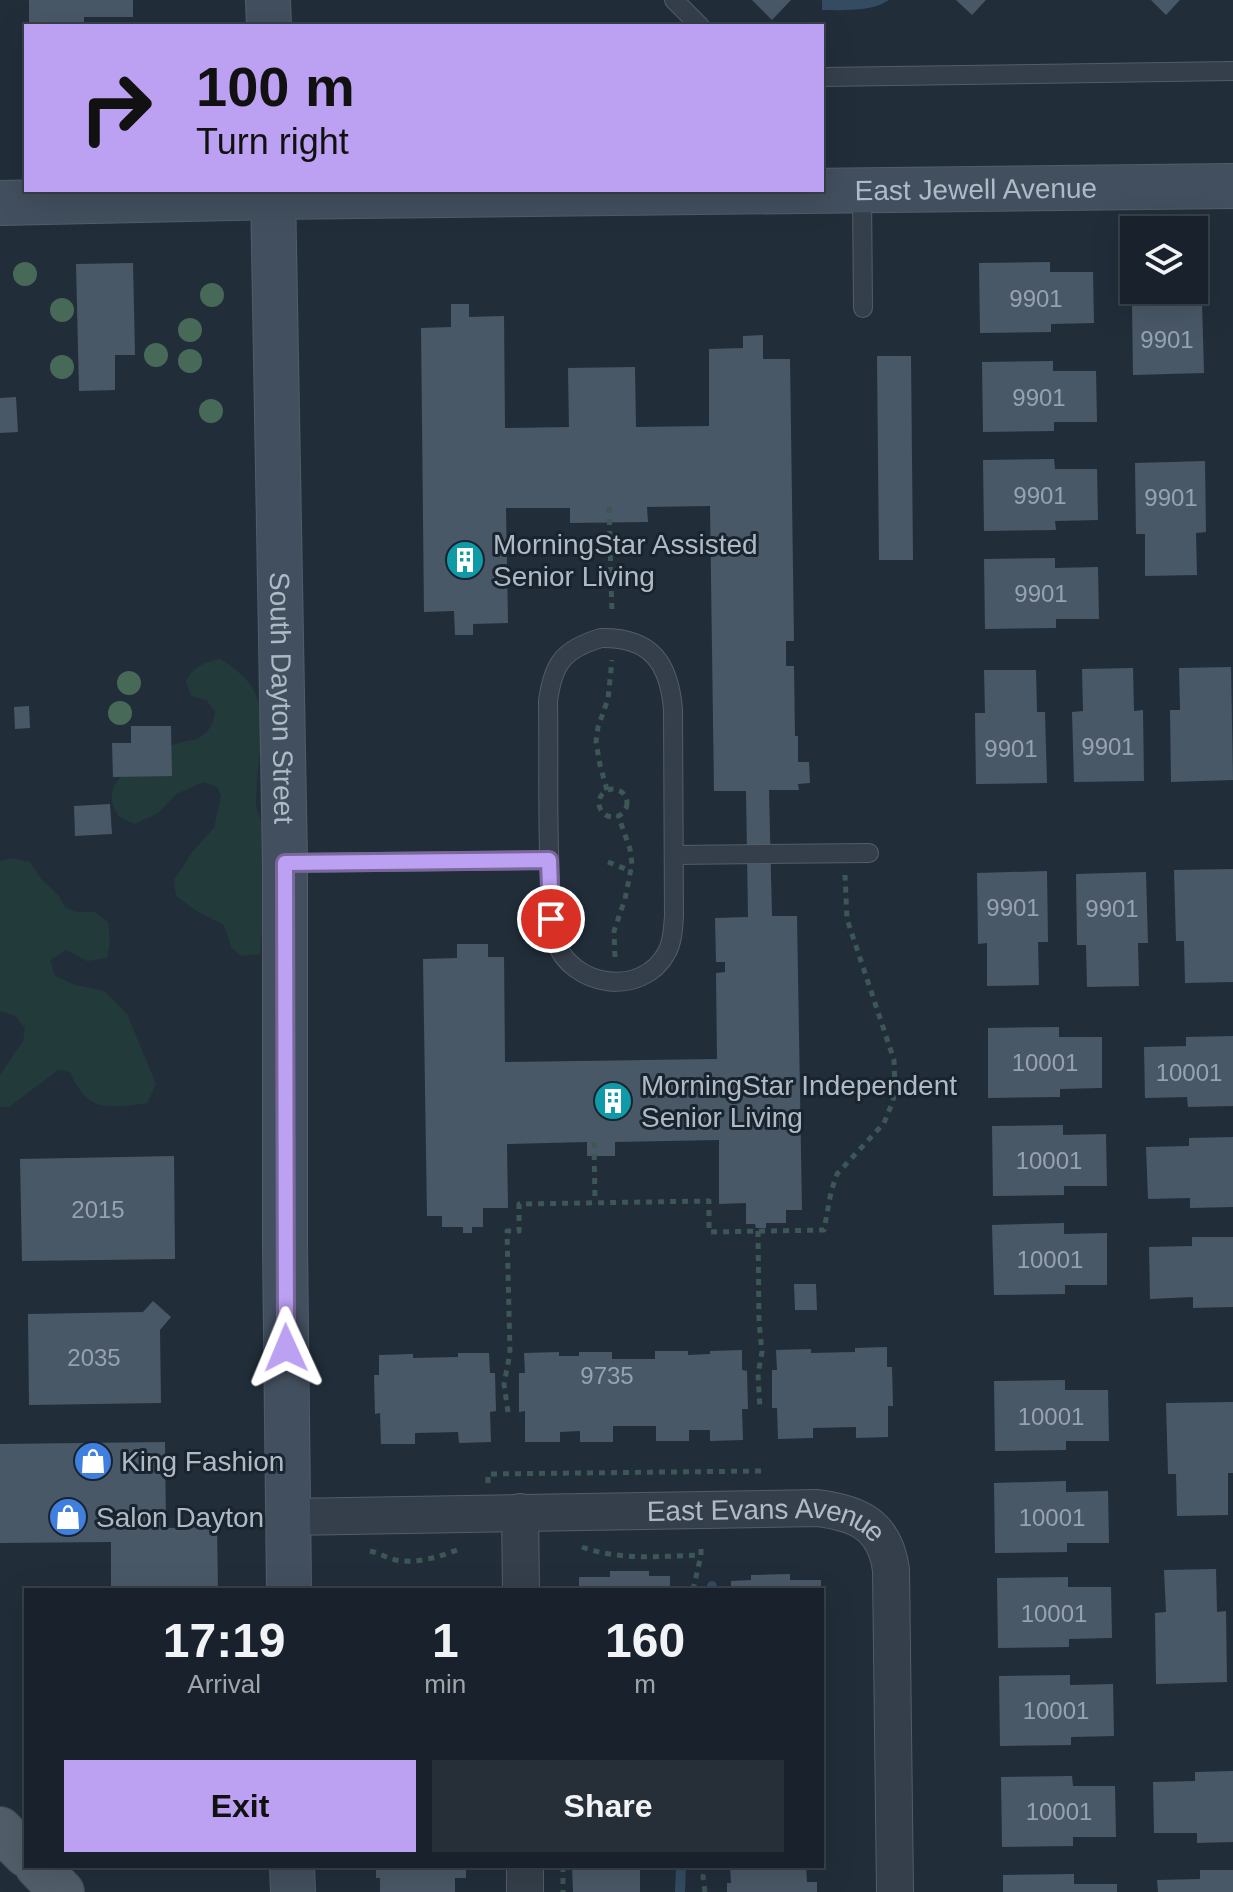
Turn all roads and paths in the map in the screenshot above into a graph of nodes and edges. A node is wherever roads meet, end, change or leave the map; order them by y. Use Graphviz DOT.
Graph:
graph roads {
  1 [pos="268,0"];
  2 [pos="674,0"];
  3 [pos="269,24"];
  4 [pos="698,24"];
  5 [pos="1233,71"];
  6 [pos="824,77"];
  7 [pos="1233,186"];
  8 [pos="824,191"];
  9 [pos="862,191"];
  10 [pos="583,192"];
  11 [pos="273,194"];
  12 [pos="0,203"];
  13 [pos="863,308"];
  14 [pos="618,815"];
  15 [pos="869,853"];
  16 [pos="845,854"];
  17 [pos="674,855"];
  18 [pos="549,860"];
  19 [pos="608,862"];
  20 [pos="285,863"];
  21 [pos="631,871"];
  22 [pos="617,982"];
  23 [pos="594,1142"];
  24 [pos="595,1202"];
  25 [pos="758,1231"];
  26 [pos="760,1409"];
  27 [pos="508,1412"];
  28 [pos="761,1471"];
  29 [pos="488,1474"];
  30 [pos="520,1512"];
  31 [pos="288,1517"];
  32 [pos="572,1544"];
  33 [pos="463,1548"];
  34 [pos="366,1549"];
  35 [pos="289,1588"];
  36 [pos="521,1588"];
  37 [pos="693,1588"];
  38 [pos="0,1829"];
  39 [pos="24,1853"];
  40 [pos="39,1868"];
  41 [pos="292,1868"];
  42 [pos="525,1868"];
  43 [pos="563,1868"];
  44 [pos="705,1868"];
  45 [pos="62,1892"];
  46 [pos="293,1892"];
  47 [pos="525,1892"];
  48 [pos="563,1892"];
  49 [pos="705,1892"];
  50 [pos="895,1892"];
  1 -- 3 [label="street"];
  2 -- 4 [label="lane"];
  5 -- 6 [label="lane"];
  7 -- 9 [label="street, East Jewell Avenue"];
  8 -- 9 [label="street, East Jewell Avenue"];
  9 -- 13 [label="lane"];
  10 -- 11 [label="street, East Jewell Avenue"];
  11 -- 12 [label="street, East Jewell Avenue"];
  11 -- 20 [label="street, South Dayton Street"];
  14 -- 14 [label="path"];
  14 -- 21 [label="path"];
  15 -- 16 [label="lane"];
  16 -- 17 [label="lane"];
  16 -- 25 [label="path"];
  17 -- 18 [label="lane"];
  17 -- 22 [label="lane"];
  18 -- 20 [label="lane"];
  18 -- 22 [label="lane"];
  19 -- 21 [label="path"];
  20 -- 31 [label="street, South Dayton Street"];
  21 -- 22 [label="path"];
  23 -- 24 [label="path"];
  24 -- 25 [label="path"];
  24 -- 27 [label="path"];
  25 -- 26 [label="path"];
  28 -- 29 [label="path"];
  30 -- 31 [label="street, East Evans Avenue"];
  30 -- 36 [label="street"];
  30 -- 50 [label="street, East Evans Avenue"];
  31 -- 35 [label="street, South Dayton Street"];
  32 -- 37 [label="path"];
  33 -- 34 [label="path"];
  38 -- 39 [label="main road"];
  40 -- 45 [label="main road"];
  41 -- 46 [label="street"];
  42 -- 47 [label="street"];
  43 -- 48 [label="path"];
  44 -- 49 [label="path"];
}
